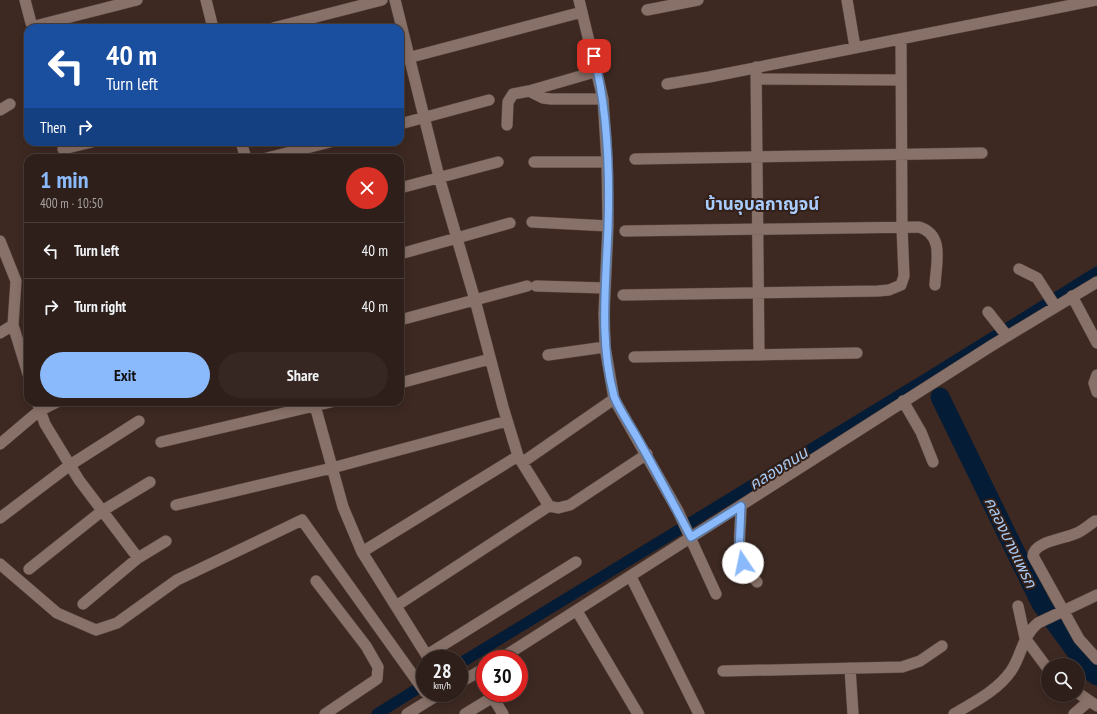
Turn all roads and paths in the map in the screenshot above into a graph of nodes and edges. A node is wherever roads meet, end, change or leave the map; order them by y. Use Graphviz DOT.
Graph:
graph roads {
  1 [pos="25,0"];
  2 [pos="137,0"];
  3 [pos="206,0"];
  4 [pos="382,0"];
  5 [pos="395,0"];
  6 [pos="698,0"];
  7 [pos="847,0"];
  8 [pos="1097,0"];
  9 [pos="580,3"];
  10 [pos="647,10"];
  11 [pos="32,24"];
  12 [pos="43,24"];
  13 [pos="212,24"];
  14 [pos="289,24"];
  15 [pos="399,24"];
  16 [pos="901,39"];
  17 [pos="855,47"];
  18 [pos="404,58"];
  19 [pos="756,67"];
  20 [pos="598,71"];
  21 [pos="756,79"];
  22 [pos="901,80"];
  23 [pos="667,84"];
  24 [pos="529,91"];
  25 [pos="604,99"];
  26 [pos="489,100"];
  27 [pos="423,118"];
  28 [pos="404,123"];
  29 [pos="507,125"];
  30 [pos="78,146"];
  31 [pos="314,146"];
  32 [pos="64,150"];
  33 [pos="982,153"];
  34 [pos="283,154"];
  35 [pos="902,154"];
  36 [pos="756,156"];
  37 [pos="635,159"];
  38 [pos="498,162"];
  39 [pos="534,162"];
  40 [pos="608,162"];
  41 [pos="439,177"];
  42 [pos="404,187"];
  43 [pos="532,222"];
  44 [pos="510,223"];
  45 [pos="608,226"];
  46 [pos="902,227"];
  47 [pos="625,231"];
  48 [pos="758,231"];
  49 [pos="456,238"];
  50 [pos="0,241"];
  51 [pos="404,253"];
  52 [pos="1019,269"];
  53 [pos="1097,282"];
  54 [pos="935,285"];
  55 [pos="605,288"];
  56 [pos="759,292"];
  57 [pos="623,295"];
  58 [pos="1072,296"];
  59 [pos="475,300"];
  60 [pos="1054,304"];
  61 [pos="992,315"];
  62 [pos="404,319"];
  63 [pos="13,325"];
  64 [pos="0,333"];
  65 [pos="1006,333"];
  66 [pos="1097,343"];
  67 [pos="605,347"];
  68 [pos="857,353"];
  69 [pos="759,354"];
  70 [pos="548,355"];
  71 [pos="634,356"];
  72 [pos="490,359"];
  73 [pos="24,361"];
  74 [pos="1097,375"];
  75 [pos="404,382"];
  76 [pos="1097,392"];
  77 [pos="614,399"];
  78 [pos="903,401"];
  79 [pos="307,406"];
  80 [pos="316,406"];
  81 [pos="38,407"];
  82 [pos="139,421"];
  83 [pos="507,421"];
  84 [pos="161,442"];
  85 [pos="0,444"];
  86 [pos="647,454"];
  87 [pos="520,459"];
  88 [pos="933,462"];
  89 [pos="70,465"];
  90 [pos="332,468"];
  91 [pos="150,482"];
  92 [pos="176,505"];
  93 [pos="549,506"];
  94 [pos="741,506"];
  95 [pos="102,511"];
  96 [pos="0,518"];
  97 [pos="1095,520"];
  98 [pos="689,534"];
  99 [pos="166,541"];
  100 [pos="362,552"];
  101 [pos="138,558"];
  102 [pos="576,562"];
  103 [pos="0,564"];
  104 [pos="29,569"];
  105 [pos="630,577"];
  106 [pos="316,581"];
  107 [pos="757,582"];
  108 [pos="716,594"];
  109 [pos="1097,595"];
  110 [pos="83,604"];
  111 [pos="396,606"];
  112 [pos="1018,606"];
  113 [pos="577,611"];
  114 [pos="1061,612"];
  115 [pos="1025,638"];
  116 [pos="942,646"];
  117 [pos="424,650"];
  118 [pos="439,650"];
  119 [pos="514,650"];
  120 [pos="1097,659"];
  121 [pos="1041,660"];
  122 [pos="850,668"];
  123 [pos="723,671"];
  124 [pos="416,680"];
  125 [pos="421,702"];
  126 [pos="481,702"];
  127 [pos="495,702"];
  128 [pos="1093,704"];
  129 [pos="325,714"];
  130 [pos="407,714"];
  131 [pos="465,714"];
  132 [pos="503,714"];
  133 [pos="638,714"];
  134 [pos="699,714"];
  135 [pos="853,714"];
  136 [pos="954,714"];
  137 [pos="1074,714"];
  1 -- 11 [label="street"];
  2 -- 12 [label="street"];
  3 -- 13 [label="street"];
  4 -- 14 [label="street"];
  5 -- 15 [label="street"];
  6 -- 10 [label="street"];
  7 -- 17 [label="street"];
  8 -- 16 [label="street"];
  9 -- 18 [label="street"];
  9 -- 20 [label="street"];
  16 -- 17 [label="street"];
  16 -- 22 [label="street"];
  17 -- 19 [label="street"];
  18 -- 27 [label="street"];
  19 -- 21 [label="street"];
  19 -- 23 [label="street"];
  20 -- 24 [label="street"];
  20 -- 25 [label="street"];
  21 -- 22 [label="street"];
  21 -- 36 [label="street"];
  22 -- 35 [label="street"];
  24 -- 25 [label="street"];
  24 -- 29 [label="street"];
  25 -- 40 [label="street"];
  26 -- 27 [label="street"];
  27 -- 28 [label="street"];
  27 -- 41 [label="street"];
  30 -- 32 [label="street"];
  31 -- 34 [label="street"];
  33 -- 35 [label="street"];
  35 -- 36 [label="street"];
  35 -- 46 [label="street"];
  36 -- 37 [label="street"];
  36 -- 48 [label="street"];
  38 -- 41 [label="street"];
  39 -- 40 [label="street"];
  40 -- 45 [label="street"];
  41 -- 42 [label="street"];
  41 -- 49 [label="street"];
  43 -- 45 [label="street"];
  44 -- 49 [label="street"];
  45 -- 55 [label="street"];
  46 -- 48 [label="street"];
  46 -- 54 [label="street"];
  46 -- 56 [label="street"];
  47 -- 48 [label="street"];
  48 -- 56 [label="street"];
  49 -- 51 [label="street"];
  49 -- 59 [label="street"];
  50 -- 63 [label="street"];
  52 -- 60 [label="street"];
  53 -- 58 [label="street"];
  55 -- 59 [label="street"];
  55 -- 67 [label="street"];
  56 -- 57 [label="street"];
  56 -- 69 [label="street"];
  58 -- 60 [label="street"];
  58 -- 66 [label="street"];
  59 -- 62 [label="street"];
  59 -- 72 [label="street"];
  60 -- 65 [label="street"];
  61 -- 65 [label="street"];
  63 -- 64 [label="street"];
  63 -- 73 [label="street"];
  65 -- 78 [label="street"];
  67 -- 70 [label="street"];
  67 -- 77 [label="street"];
  68 -- 69 [label="street"];
  69 -- 71 [label="street"];
  72 -- 75 [label="street"];
  72 -- 83 [label="street"];
  74 -- 76 [label="street"];
  77 -- 86 [label="street"];
  77 -- 87 [label="street"];
  78 -- 88 [label="street"];
  78 -- 94 [label="street"];
  79 -- 84 [label="street"];
  80 -- 90 [label="street"];
  81 -- 85 [label="street"];
  81 -- 89 [label="street"];
  82 -- 89 [label="street"];
  83 -- 87 [label="street"];
  83 -- 90 [label="street"];
  86 -- 93 [label="street"];
  86 -- 98 [label="street"];
  87 -- 93 [label="street"];
  87 -- 100 [label="street"];
  89 -- 95 [label="street"];
  89 -- 96 [label="street"];
  90 -- 92 [label="street"];
  90 -- 100 [label="street"];
  91 -- 95 [label="street"];
  93 -- 111 [label="street"];
  94 -- 98 [label="street"];
  94 -- 107 [label="street"];
  95 -- 101 [label="street"];
  95 -- 104 [label="street"];
  97 -- 114 [label="street"];
  98 -- 105 [label="street"];
  98 -- 108 [label="street"];
  99 -- 101 [label="street"];
  100 -- 111 [label="street"];
  101 -- 110 [label="street"];
  102 -- 118 [label="street"];
  103 -- 124 [label="street"];
  105 -- 113 [label="street"];
  105 -- 134 [label="street"];
  106 -- 129 [label="street"];
  109 -- 114 [label="street"];
  111 -- 117 [label="street"];
  112 -- 115 [label="street"];
  113 -- 119 [label="street"];
  113 -- 133 [label="street"];
  114 -- 115 [label="street"];
  114 -- 120 [label="street"];
  115 -- 121 [label="street"];
  115 -- 136 [label="street"];
  116 -- 122 [label="street"];
  122 -- 123 [label="street"];
  122 -- 135 [label="street"];
  125 -- 130 [label="street"];
  126 -- 131 [label="street"];
  127 -- 132 [label="street"];
  128 -- 137 [label="street"];
}
